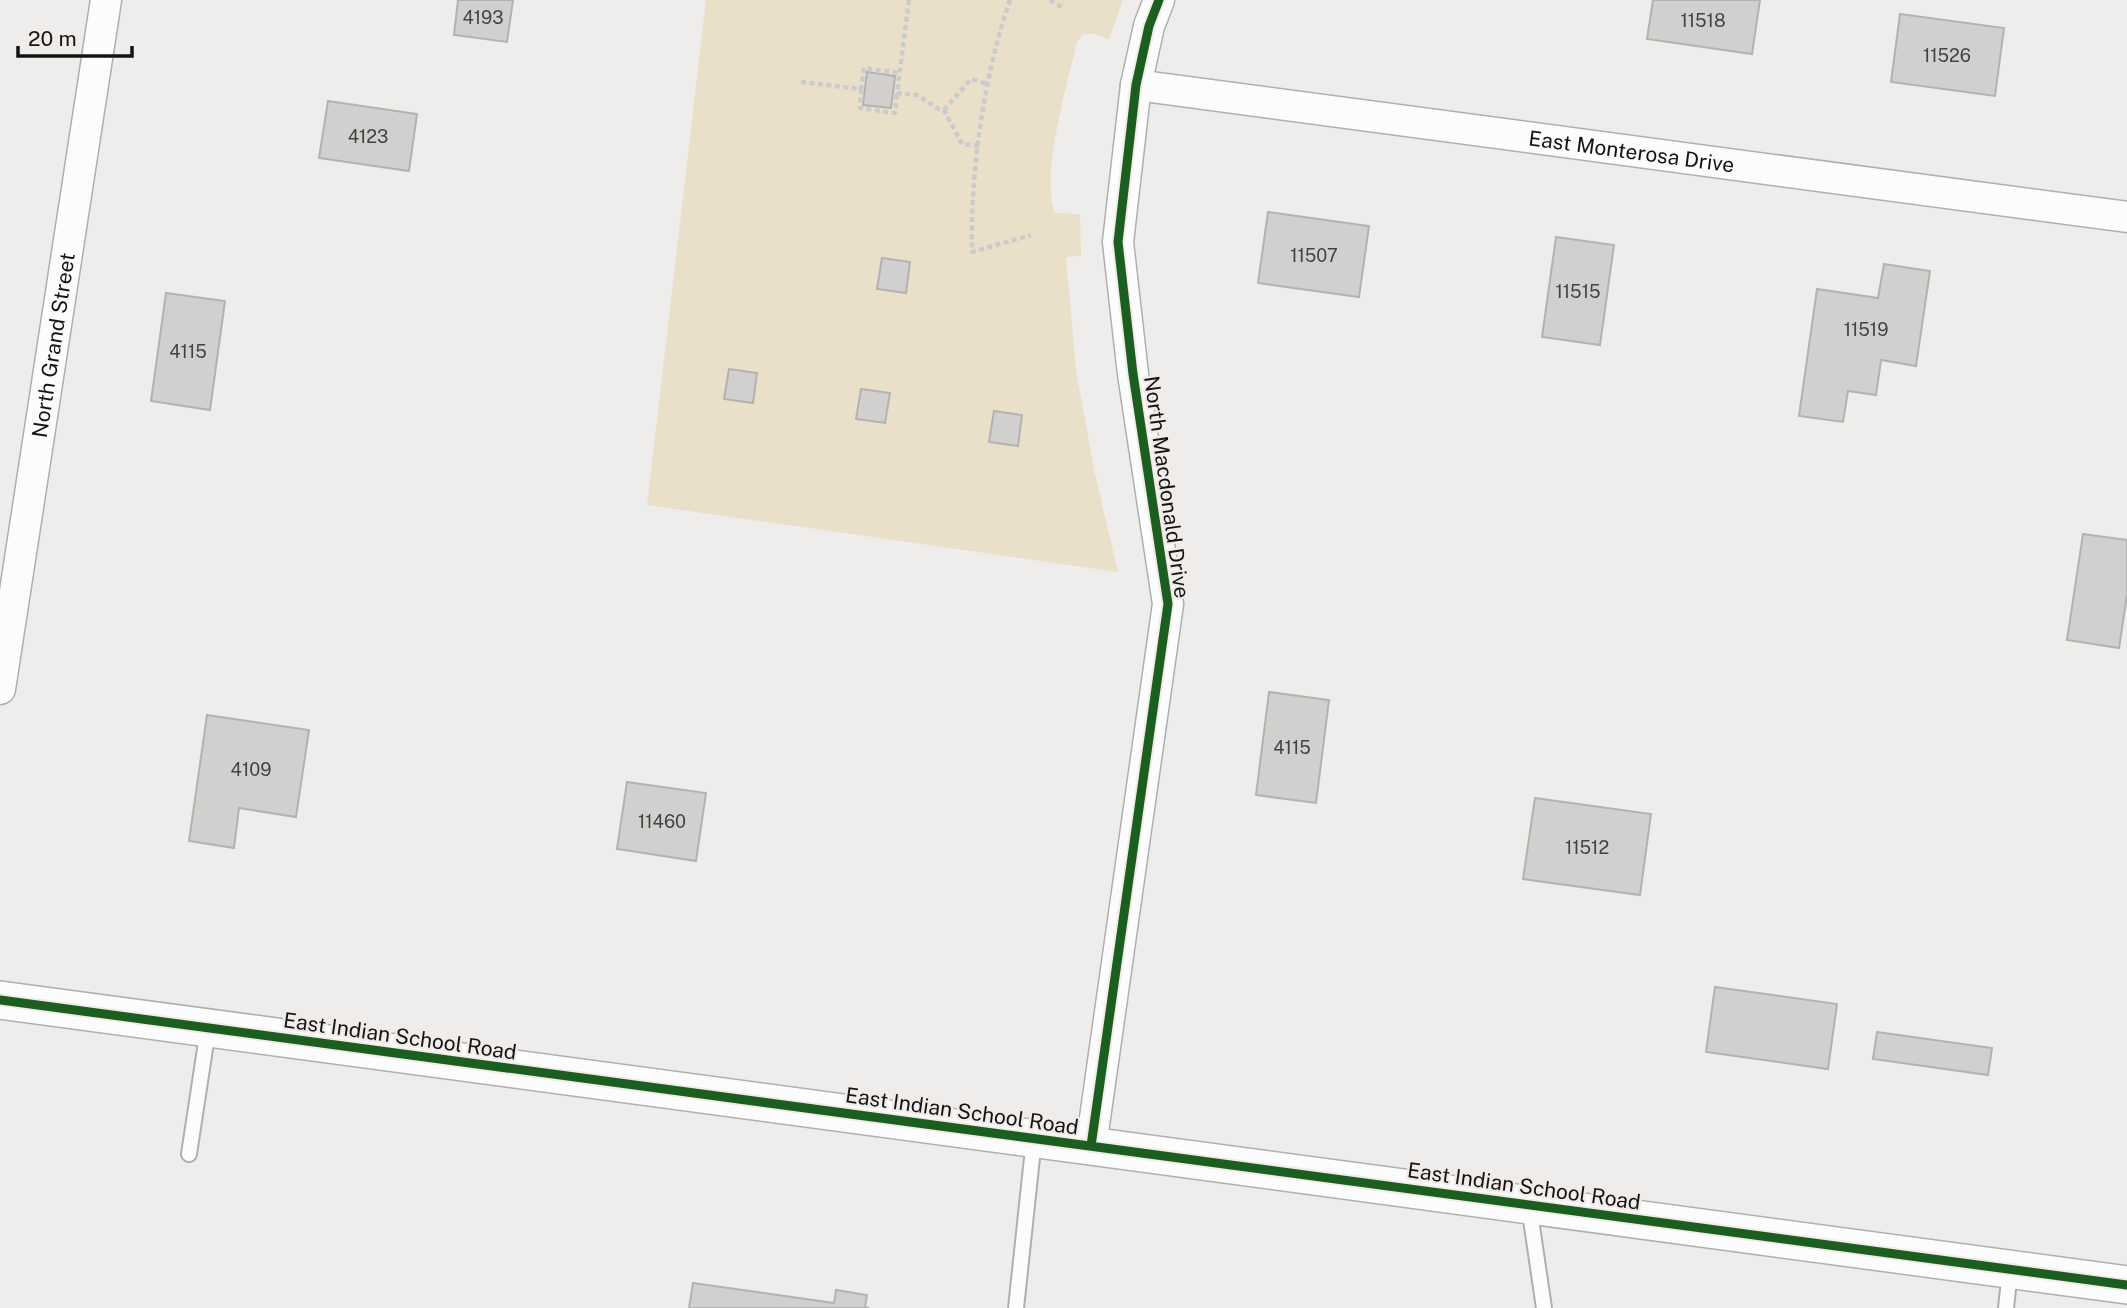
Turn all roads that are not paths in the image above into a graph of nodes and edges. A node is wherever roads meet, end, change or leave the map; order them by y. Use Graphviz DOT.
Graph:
graph roads {
  1 [pos="106,0"];
  2 [pos="1159,0"];
  3 [pos="1136,85"];
  4 [pos="2127,217"];
  5 [pos="0,690"];
  6 [pos="0,1000"];
  7 [pos="208,1028"];
  8 [pos="1034,1138"];
  9 [pos="1091,1146"];
  10 [pos="189,1154"];
  11 [pos="1529,1205"];
  12 [pos="2010,1269"];
  13 [pos="2127,1285"];
  14 [pos="1016,1308"];
  15 [pos="1544,1308"];
  16 [pos="2006,1308"];
  1 -- 5 [label="street, North Grand Street"];
  2 -- 3 [label="street, North Macdonald Drive"];
  3 -- 4 [label="street, East Monterosa Drive"];
  3 -- 9 [label="street, North Macdonald Drive"];
  6 -- 7 [label="street, East Indian School Road"];
  7 -- 8 [label="street, East Indian School Road"];
  7 -- 10 [label="lane"];
  8 -- 9 [label="street, East Indian School Road"];
  8 -- 14 [label="lane"];
  9 -- 11 [label="street, East Indian School Road"];
  11 -- 12 [label="street, East Indian School Road"];
  11 -- 15 [label="lane"];
  12 -- 13 [label="street, East Indian School Road"];
  12 -- 16 [label="lane"];
}
